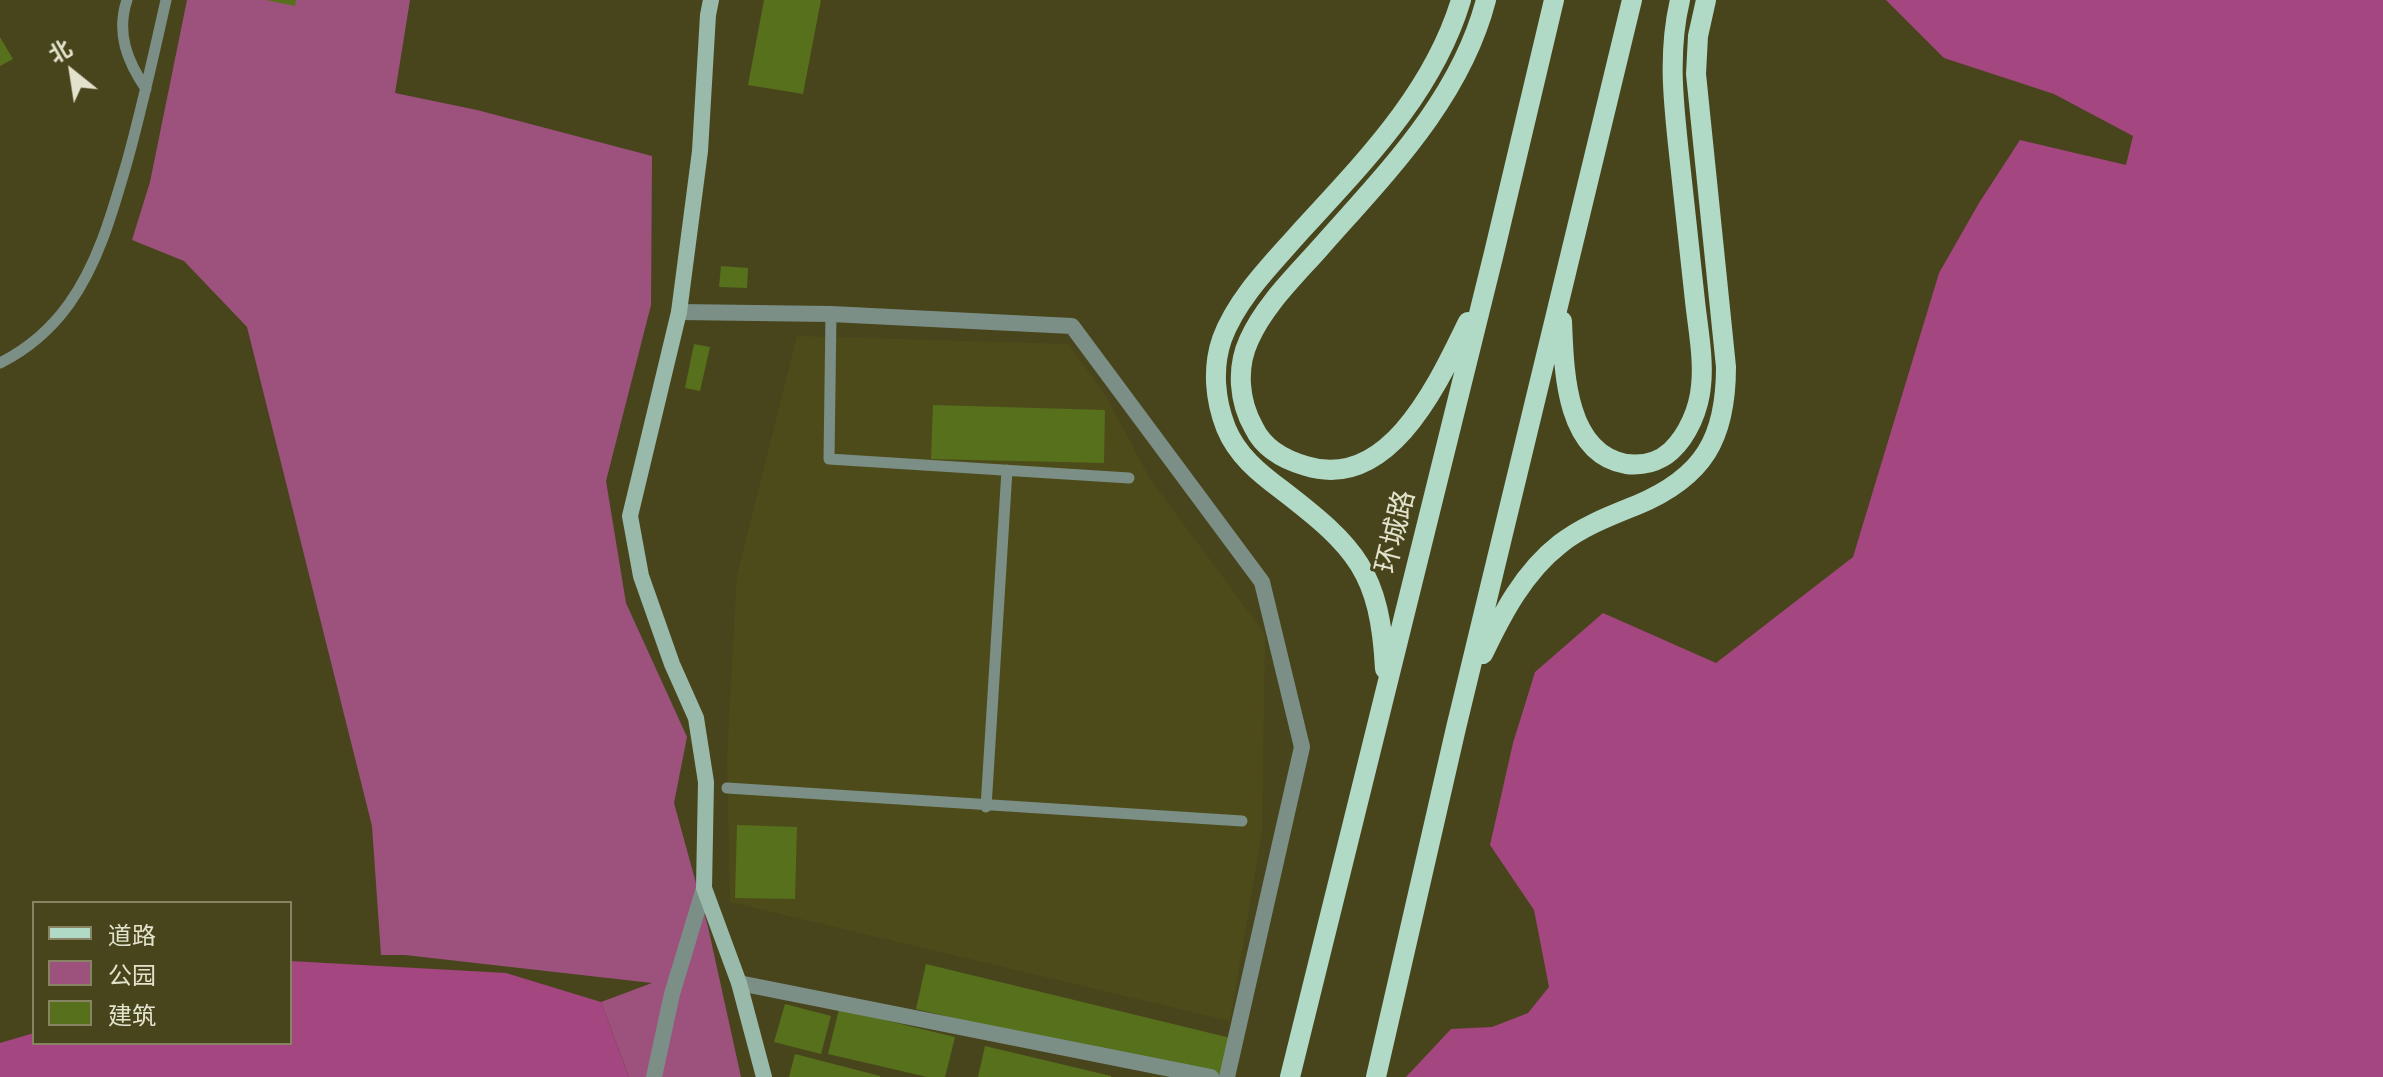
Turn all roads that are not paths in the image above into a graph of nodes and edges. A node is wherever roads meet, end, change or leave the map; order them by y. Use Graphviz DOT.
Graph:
graph roads {
  1 [pos="127,0"];
  2 [pos="166,0"];
  3 [pos="711,0"];
  4 [pos="1461,0"];
  5 [pos="1486,0"];
  6 [pos="1554,0"];
  7 [pos="1632,0"];
  8 [pos="1680,0"];
  9 [pos="1706,0"];
  10 [pos="146,89"];
  11 [pos="1487,282"];
  12 [pos="1562,294"];
  13 [pos="679,312"];
  14 [pos="831,314"];
  15 [pos="0,363"];
  16 [pos="1007,470"];
  17 [pos="1129,478"];
  18 [pos="1464,698"];
  19 [pos="1384,699"];
  20 [pos="727,788"];
  21 [pos="986,807"];
  22 [pos="1242,821"];
  23 [pos="704,888"];
  24 [pos="739,983"];
  25 [pos="654,1077"];
  26 [pos="764,1077"];
  27 [pos="1211,1077"];
  28 [pos="1227,1077"];
  29 [pos="1290,1077"];
  30 [pos="1376,1077"];
  1 -- 10 [label="lane"];
  2 -- 10 [label="lane"];
  3 -- 13 [label="street"];
  4 -- 19 [label="main road"];
  5 -- 11 [label="main road"];
  6 -- 11 [label="main road, 环城路"];
  7 -- 12 [label="main road"];
  8 -- 12 [label="main road"];
  9 -- 18 [label="main road"];
  10 -- 15 [label="lane"];
  11 -- 19 [label="main road, 环城路"];
  12 -- 18 [label="main road"];
  13 -- 14 [label="street"];
  13 -- 23 [label="street"];
  14 -- 16 [label="lane"];
  14 -- 28 [label="street"];
  16 -- 17 [label="lane"];
  16 -- 21 [label="lane"];
  18 -- 30 [label="main road"];
  19 -- 29 [label="main road, 环城路"];
  20 -- 21 [label="lane"];
  21 -- 22 [label="lane"];
  23 -- 24 [label="street"];
  23 -- 25 [label="street"];
  24 -- 26 [label="street"];
  24 -- 27 [label="street"];
}
